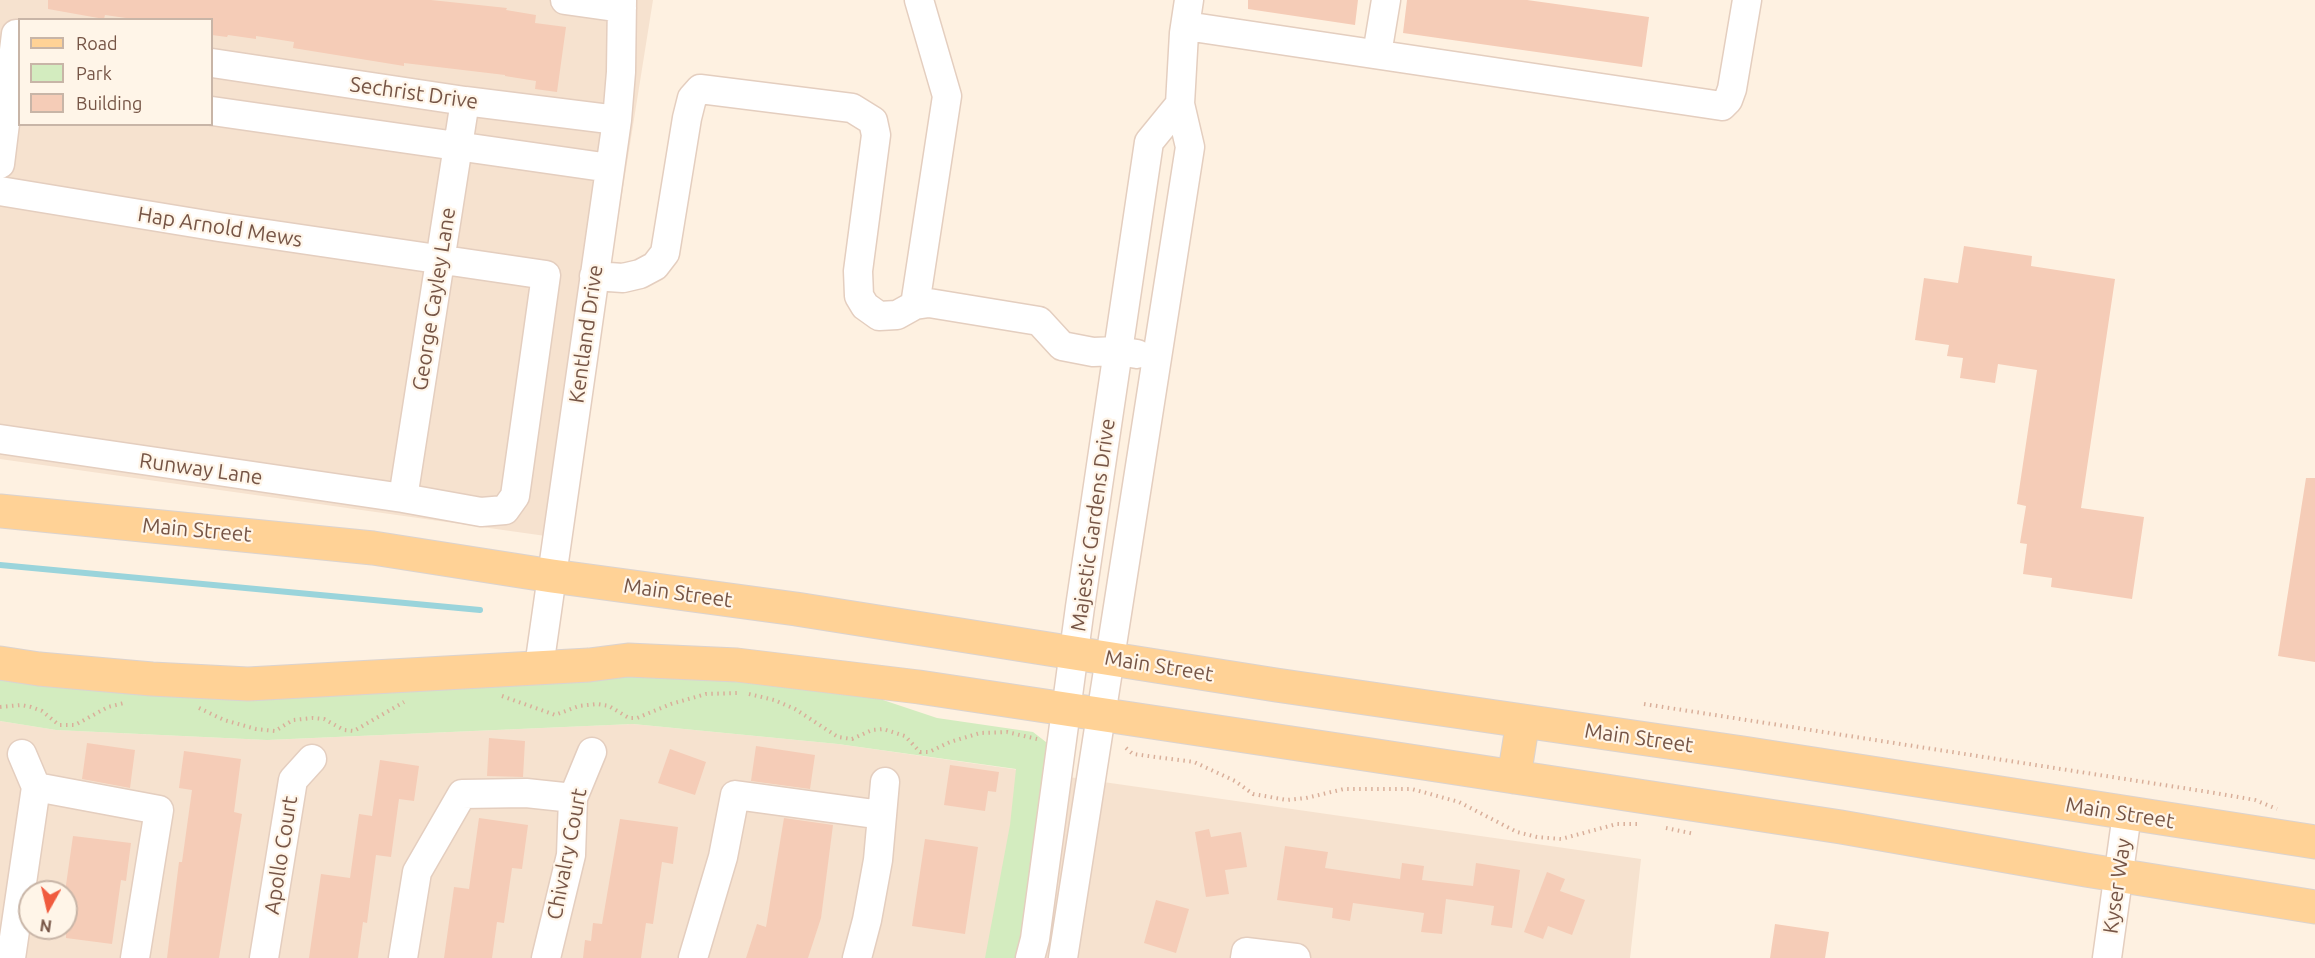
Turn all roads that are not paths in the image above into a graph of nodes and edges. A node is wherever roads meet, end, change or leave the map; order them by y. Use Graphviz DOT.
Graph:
graph roads {
  1 [pos="565,0"];
  2 [pos="919,0"];
  3 [pos="1386,0"];
  4 [pos="1747,0"];
  5 [pos="622,4"];
  6 [pos="1187,13"];
  7 [pos="12,33"];
  8 [pos="1377,54"];
  9 [pos="213,63"];
  10 [pos="10,82"];
  11 [pos="465,101"];
  12 [pos="1180,104"];
  13 [pos="213,111"];
  14 [pos="617,120"];
  15 [pos="458,147"];
  16 [pos="0,164"];
  17 [pos="610,168"];
  18 [pos="0,191"];
  19 [pos="439,260"];
  20 [pos="594,276"];
  21 [pos="915,304"];
  22 [pos="1118,351"];
  23 [pos="1157,357"];
  24 [pos="0,439"];
  25 [pos="403,498"];
  26 [pos="0,511"];
  27 [pos="552,576"];
  28 [pos="1075,653"];
  29 [pos="1109,658"];
  30 [pos="0,663"];
  31 [pos="539,667"];
  32 [pos="1068,709"];
  33 [pos="1101,714"];
  34 [pos="1523,721"];
  35 [pos="591,752"];
  36 [pos="22,754"];
  37 [pos="312,759"];
  38 [pos="1514,777"];
  39 [pos="885,782"];
  40 [pos="36,787"];
  41 [pos="573,798"];
  42 [pos="2127,814"];
  43 [pos="882,815"];
  44 [pos="2315,842"];
  45 [pos="2118,875"];
  46 [pos="2315,907"];
  47 [pos="1245,955"];
  48 [pos="11,958"];
  49 [pos="135,958"];
  50 [pos="264,958"];
  51 [pos="403,958"];
  52 [pos="546,958"];
  53 [pos="693,958"];
  54 [pos="857,958"];
  55 [pos="1030,958"];
  56 [pos="1063,958"];
  57 [pos="1296,958"];
  58 [pos="2107,958"];
  1 -- 5 [label="street"];
  2 -- 21 [label="street"];
  3 -- 8 [label="street"];
  4 -- 8 [label="street"];
  5 -- 14 [label="street, Kentland Drive"];
  6 -- 8 [label="street"];
  6 -- 12 [label="street, Majestic Gardens Drive"];
  7 -- 10 [label="street"];
  9 -- 11 [label="street, Sechrist Drive"];
  10 -- 16 [label="street"];
  11 -- 14 [label="street, Sechrist Drive"];
  11 -- 15 [label="street, George Cayley Lane"];
  12 -- 22 [label="street, Majestic Gardens Drive"];
  12 -- 23 [label="street, Majestic Gardens Drive"];
  13 -- 15 [label="street"];
  14 -- 17 [label="street, Kentland Drive"];
  15 -- 17 [label="street"];
  15 -- 19 [label="street, George Cayley Lane"];
  17 -- 20 [label="street, Kentland Drive"];
  18 -- 19 [label="street, Hap Arnold Mews"];
  19 -- 25 [label="street, George Cayley Lane"];
  19 -- 25 [label="street, Hap Arnold Mews"];
  20 -- 21 [label="street"];
  20 -- 27 [label="street, Kentland Drive"];
  21 -- 22 [label="street"];
  22 -- 23 [label="street"];
  22 -- 28 [label="street, Majestic Gardens Drive"];
  23 -- 29 [label="street, Majestic Gardens Drive"];
  24 -- 25 [label="street, Runway Lane"];
  26 -- 27 [label="main road, Main Street"];
  27 -- 28 [label="main road, Main Street"];
  27 -- 31 [label="street, Kentland Drive"];
  28 -- 29 [label="main road, Main Street"];
  28 -- 32 [label="street, Majestic Gardens Drive"];
  29 -- 33 [label="street, Majestic Gardens Drive"];
  29 -- 34 [label="main road, Main Street"];
  30 -- 31 [label="main road"];
  31 -- 32 [label="main road"];
  32 -- 33 [label="main road"];
  32 -- 55 [label="street, Majestic Gardens Drive"];
  33 -- 38 [label="main road"];
  33 -- 56 [label="street, Majestic Gardens Drive"];
  34 -- 38 [label="main road"];
  34 -- 42 [label="main road, Main Street"];
  35 -- 41 [label="street, Chivalry Court"];
  36 -- 40 [label="street"];
  37 -- 50 [label="street, Apollo Court"];
  38 -- 45 [label="main road"];
  39 -- 43 [label="street"];
  40 -- 48 [label="street"];
  40 -- 49 [label="street"];
  41 -- 51 [label="street"];
  41 -- 52 [label="street, Chivalry Court"];
  42 -- 44 [label="main road, Main Street"];
  42 -- 45 [label="street, Kyser Way"];
  43 -- 53 [label="street"];
  43 -- 54 [label="street"];
  45 -- 46 [label="main road"];
  45 -- 58 [label="street, Kyser Way"];
  47 -- 57 [label="street"];
}
